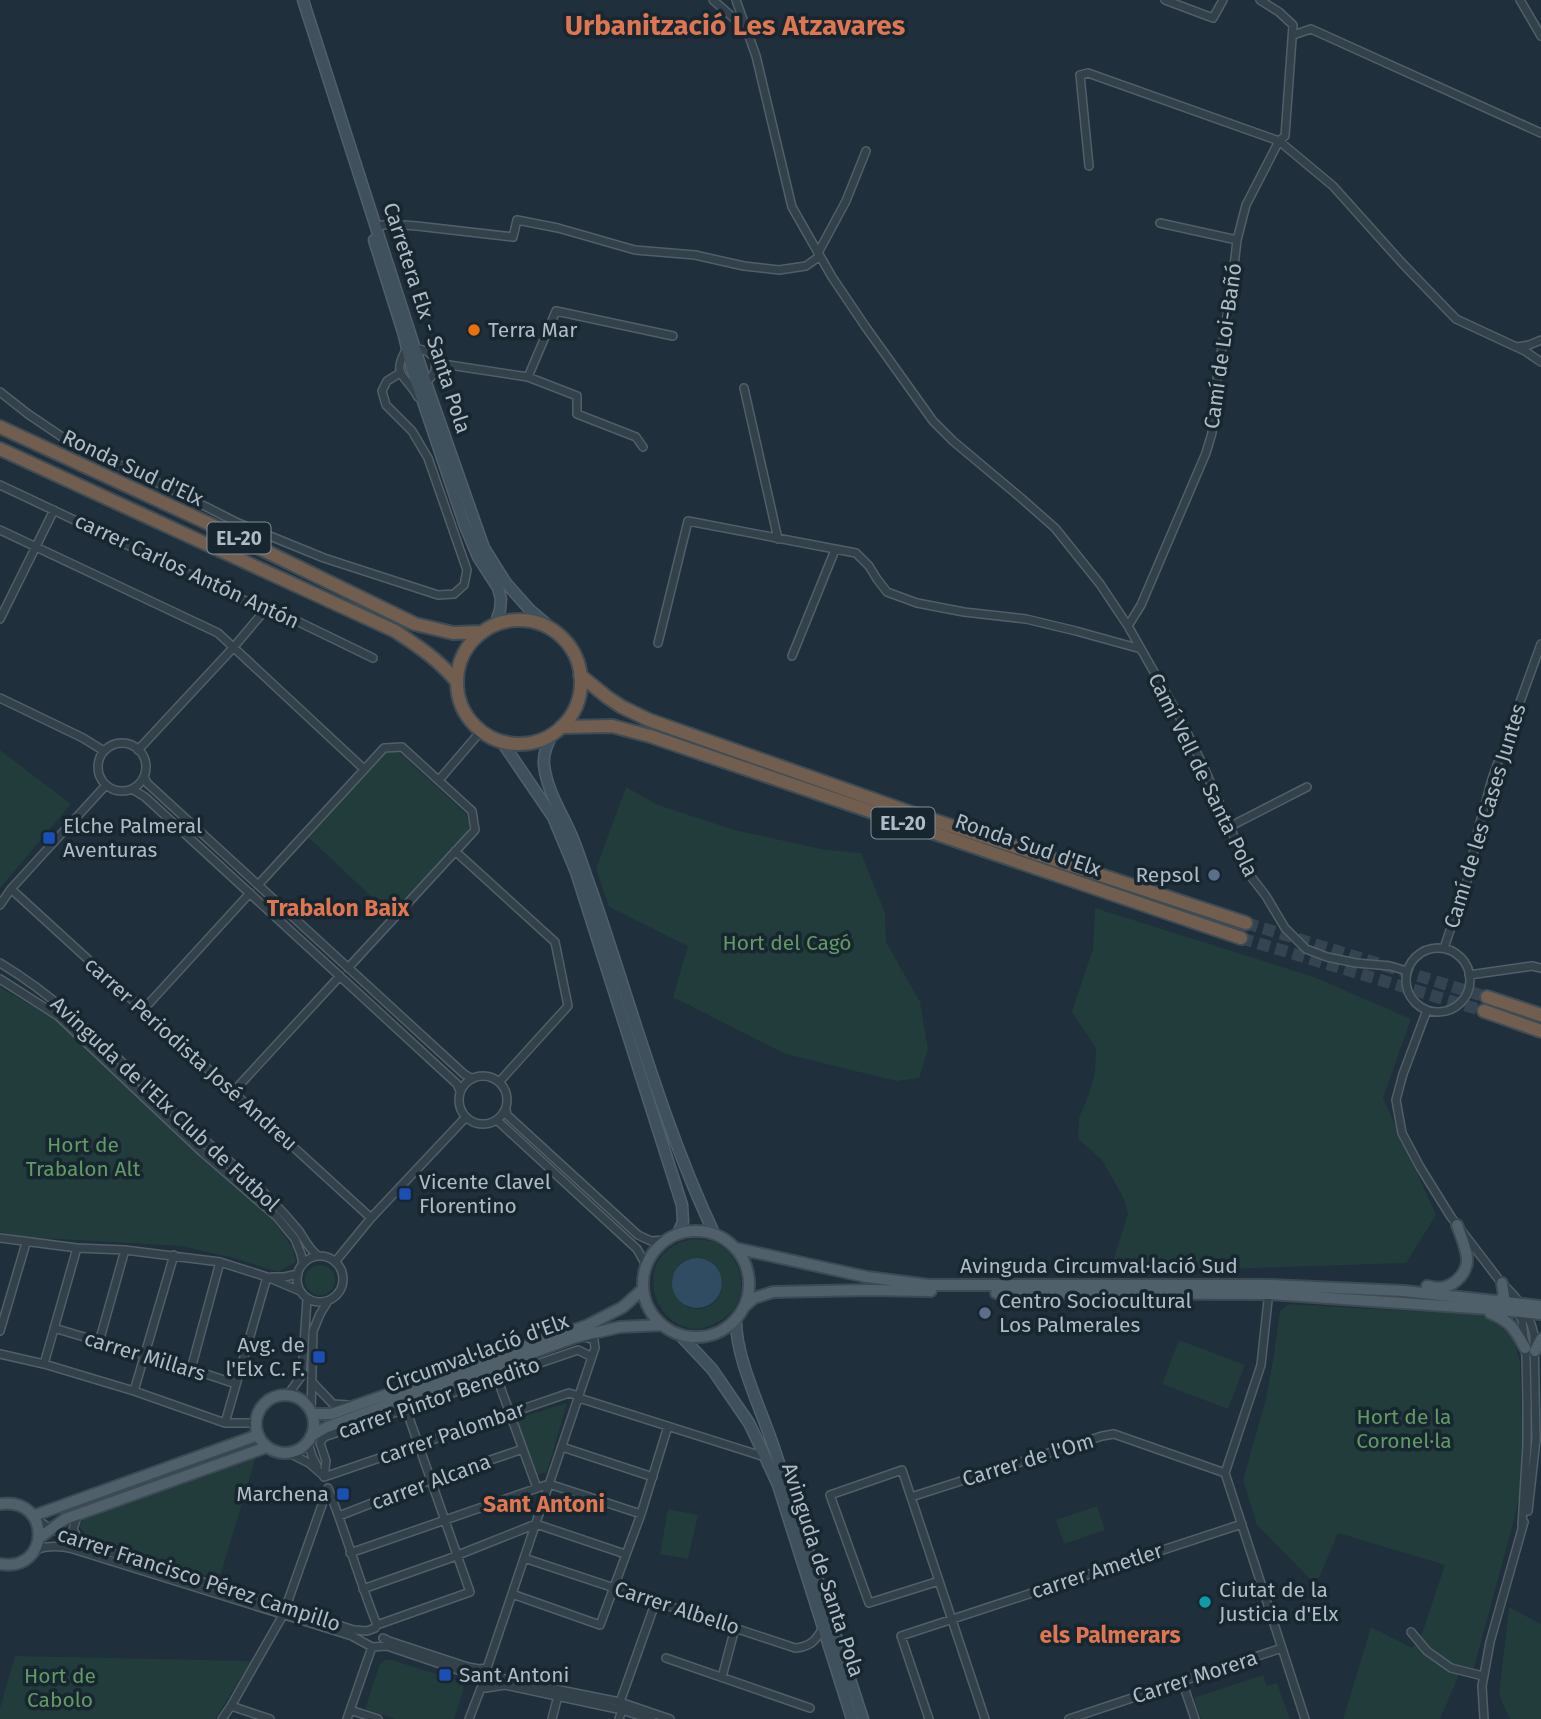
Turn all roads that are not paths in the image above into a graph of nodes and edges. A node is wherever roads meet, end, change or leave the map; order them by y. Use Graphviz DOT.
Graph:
graph roads {
  1 [pos="297,0"];
  2 [pos="303,0"];
  3 [pos="713,0"];
  4 [pos="736,0"];
  5 [pos="1165,0"];
  6 [pos="1223,0"];
  7 [pos="1260,0"];
  8 [pos="1521,1"];
  9 [pos="746,28"];
  10 [pos="1293,35"];
  11 [pos="1541,36"];
  12 [pos="1541,133"];
  13 [pos="1279,142"];
  14 [pos="866,151"];
  15 [pos="1089,166"];
  16 [pos="1160,223"];
  17 [pos="376,226"];
  18 [pos="1237,240"];
  19 [pos="819,254"];
  20 [pos="673,336"];
  21 [pos="1541,340"];
  22 [pos="1516,347"];
  23 [pos="411,349"];
  24 [pos="1541,362"];
  25 [pos="436,363"];
  26 [pos="400,373"];
  27 [pos="528,377"];
  28 [pos="426,383"];
  29 [pos="744,388"];
  30 [pos="0,392"];
  31 [pos="428,418"];
  32 [pos="0,427"];
  33 [pos="643,447"];
  34 [pos="0,449"];
  35 [pos="0,485"];
  36 [pos="54,510"];
  37 [pos="0,530"];
  38 [pos="778,539"];
  39 [pos="35,547"];
  40 [pos="835,550"];
  41 [pos="265,610"];
  42 [pos="0,619"];
  43 [pos="495,625"];
  44 [pos="1128,626"];
  45 [pos="551,628"];
  46 [pos="482,632"];
  47 [pos="658,643"];
  48 [pos="1541,645"];
  49 [pos="233,648"];
  50 [pos="1141,649"];
  51 [pos="792,656"];
  52 [pos="373,658"];
  53 [pos="580,674"];
  54 [pos="457,682"];
  55 [pos="0,698"];
  56 [pos="481,730"];
  57 [pos="556,731"];
  58 [pos="502,741"];
  59 [pos="138,750"];
  60 [pos="104,751"];
  61 [pos="364,769"];
  62 [pos="144,776"];
  63 [pos="439,780"];
  64 [pos="106,785"];
  65 [pos="1307,787"];
  66 [pos="132,789"];
  67 [pos="1229,827"];
  68 [pos="455,851"];
  69 [pos="258,885"];
  70 [pos="11,889"];
  71 [pos="250,893"];
  72 [pos="0,905"];
  73 [pos="1246,923"];
  74 [pos="1241,938"];
  75 [pos="1444,948"];
  76 [pos="0,964"];
  77 [pos="348,968"];
  78 [pos="1541,968"];
  79 [pos="1407,971"];
  80 [pos="1469,975"];
  81 [pos="340,976"];
  82 [pos="0,979"];
  83 [pos="1487,997"];
  84 [pos="143,1010"];
  85 [pos="1427,1010"];
  86 [pos="1484,1011"];
  87 [pos="1541,1015"];
  88 [pos="1541,1031"];
  89 [pos="471,1078"];
  90 [pos="500,1081"];
  91 [pos="460,1091"];
  92 [pos="233,1092"];
  93 [pos="506,1109"];
  94 [pos="467,1118"];
  95 [pos="496,1121"];
  96 [pos="371,1218"];
  97 [pos="1457,1226"];
  98 [pos="678,1233"];
  99 [pos="714,1233"];
  100 [pos="0,1238"];
  101 [pos="665,1240"];
  102 [pos="26,1243"];
  103 [pos="77,1248"];
  104 [pos="735,1248"];
  105 [pos="125,1250"];
  106 [pos="174,1255"];
  107 [pos="318,1256"];
  108 [pos="220,1262"];
  109 [pos="335,1262"];
  110 [pos="303,1264"];
  111 [pos="646,1265"];
  112 [pos="298,1274"];
  113 [pos="267,1277"];
  114 [pos="1502,1283"];
  115 [pos="930,1288"];
  116 [pos="643,1289"];
  117 [pos="1269,1290"];
  118 [pos="1386,1290"];
  119 [pos="300,1291"];
  120 [pos="307,1299"];
  121 [pos="328,1301"];
  122 [pos="1499,1302"];
  123 [pos="745,1306"];
  124 [pos="1435,1306"];
  125 [pos="1481,1309"];
  126 [pos="1541,1310"];
  127 [pos="1520,1311"];
  128 [pos="736,1319"];
  129 [pos="662,1325"];
  130 [pos="54,1328"];
  131 [pos="0,1331"];
  132 [pos="680,1335"];
  133 [pos="576,1337"];
  134 [pos="1541,1339"];
  135 [pos="99,1342"];
  136 [pos="1530,1350"];
  137 [pos="0,1354"];
  138 [pos="144,1355"];
  139 [pos="592,1357"];
  140 [pos="44,1364"];
  141 [pos="191,1369"];
  142 [pos="497,1378"];
  143 [pos="313,1382"];
  144 [pos="236,1384"];
  145 [pos="134,1391"];
  146 [pos="287,1395"];
  147 [pos="579,1397"];
  148 [pos="360,1404"];
  149 [pos="406,1409"];
  150 [pos="312,1413"];
  151 [pos="510,1413"];
  152 [pos="225,1423"];
  153 [pos="256,1423"];
  154 [pos="668,1426"];
  155 [pos="258,1436"];
  156 [pos="309,1439"];
  157 [pos="419,1445"];
  158 [pos="267,1447"];
  159 [pos="562,1447"];
  160 [pos="523,1449"];
  161 [pos="289,1453"];
  162 [pos="765,1458"];
  163 [pos="322,1473"];
  164 [pos="1225,1473"];
  165 [pos="653,1478"];
  166 [pos="431,1480"];
  167 [pos="549,1484"];
  168 [pos="328,1488"];
  169 [pos="537,1488"];
  170 [pos="911,1497"];
  171 [pos="0,1504"];
  172 [pos="78,1514"];
  173 [pos="641,1514"];
  174 [pos="339,1516"];
  175 [pos="34,1517"];
  176 [pos="445,1520"];
  177 [pos="536,1524"];
  178 [pos="1242,1524"];
  179 [pos="50,1529"];
  180 [pos="39,1538"];
  181 [pos="87,1545"];
  182 [pos="35,1550"];
  183 [pos="350,1553"];
  184 [pos="625,1554"];
  185 [pos="457,1555"];
  186 [pos="524,1558"];
  187 [pos="0,1564"];
  188 [pos="939,1581"];
  189 [pos="614,1587"];
  190 [pos="363,1589"];
  191 [pos="512,1594"];
  192 [pos="656,1601"];
  193 [pos="284,1611"];
  194 [pos="952,1619"];
  195 [pos="373,1628"];
  196 [pos="735,1628"];
  197 [pos="822,1629"];
  198 [pos="1411,1632"];
  199 [pos="375,1643"];
  200 [pos="1282,1648"];
  201 [pos="666,1658"];
  202 [pos="483,1669"];
  203 [pos="495,1676"];
  204 [pos="1483,1676"];
  205 [pos="722,1677"];
  206 [pos="474,1678"];
  207 [pos="1182,1681"];
  208 [pos="491,1686"];
  209 [pos="481,1688"];
  210 [pos="558,1693"];
  211 [pos="231,1706"];
  212 [pos="621,1706"];
  213 [pos="810,1708"];
  214 [pos="351,1710"];
  215 [pos="1086,1716"];
  216 [pos="222,1719"];
  217 [pos="270,1719"];
  218 [pos="347,1719"];
  219 [pos="379,1719"];
  220 [pos="469,1719"];
  221 [pos="552,1719"];
  222 [pos="620,1719"];
  223 [pos="651,1719"];
  224 [pos="670,1719"];
  225 [pos="852,1719"];
  226 [pos="863,1719"];
  227 [pos="929,1719"];
  228 [pos="985,1719"];
  229 [pos="1069,1719"];
  230 [pos="1195,1719"];
  231 [pos="1305,1719"];
  232 [pos="1484,1719"];
  1 -- 23 [label="main road, Carretera Elx - Santa Pola"];
  2 -- 17 [label="main road, Carretera Elx - Santa Pola"];
  3 -- 9 [label="street"];
  4 -- 9 [label="street, Camí Vell de Santa Pola"];
  5 -- 6 [label="street"];
  7 -- 10 [label="street"];
  8 -- 11 [label="street"];
  9 -- 19 [label="street, Camí Vell de Santa Pola"];
  10 -- 12 [label="street"];
  10 -- 13 [label="street, Camí de Loi-Bañó"];
  13 -- 15 [label="street"];
  13 -- 18 [label="street, Camí de Loi-Bañó"];
  13 -- 22 [label="street"];
  14 -- 19 [label="street"];
  16 -- 18 [label="street"];
  17 -- 19 [label="street"];
  17 -- 23 [label="main road, Carretera Elx - Santa Pola"];
  18 -- 44 [label="street, Camí de Loi-Bañó"];
  19 -- 44 [label="street, Camí Vell de Santa Pola"];
  20 -- 27 [label="street"];
  21 -- 22 [label="street"];
  22 -- 24 [label="street"];
  23 -- 25 [label="street"];
  23 -- 26 [label="street"];
  23 -- 28 [label="main road, Carretera Elx - Santa Pola"];
  23 -- 31 [label="main road, Carretera Elx - Santa Pola"];
  25 -- 27 [label="street"];
  25 -- 28 [label="street"];
  26 -- 30 [label="street"];
  26 -- 31 [label="street"];
  27 -- 33 [label="street"];
  28 -- 45 [label="main road, Carretera Elx - Santa Pola"];
  29 -- 38 [label="street"];
  31 -- 43 [label="main road, Carretera Elx - Santa Pola"];
  32 -- 46 [label="highway, Ronda Sud d'Elx / EL-20"];
  34 -- 54 [label="highway, Ronda Sud d'Elx / EL-20"];
  35 -- 36 [label="street, carrer Carlos Antón Antón"];
  36 -- 39 [label="street"];
  36 -- 41 [label="street, carrer Carlos Antón Antón"];
  37 -- 39 [label="street"];
  38 -- 40 [label="street"];
  38 -- 47 [label="street"];
  39 -- 42 [label="street"];
  39 -- 49 [label="street"];
  40 -- 50 [label="street"];
  40 -- 51 [label="street"];
  41 -- 49 [label="street"];
  41 -- 52 [label="street, carrer Carlos Antón Antón"];
  43 -- 45 [label="highway, EL-20"];
  43 -- 46 [label="highway, EL-20"];
  44 -- 50 [label="street, Camí Vell de Santa Pola"];
  45 -- 53 [label="highway, EL-20"];
  46 -- 54 [label="highway, EL-20"];
  48 -- 75 [label="street, Camí de les Cases Juntes"];
  49 -- 59 [label="street"];
  49 -- 61 [label="street"];
  50 -- 67 [label="street, Camí Vell de Santa Pola"];
  53 -- 57 [label="highway"];
  53 -- 73 [label="highway, Ronda Sud d'Elx / EL-20"];
  54 -- 56 [label="highway, EL-20"];
  55 -- 60 [label="street"];
  56 -- 58 [label="highway, EL-20"];
  56 -- 63 [label="street"];
  57 -- 58 [label="highway, EL-20"];
  57 -- 74 [label="highway, Ronda Sud d'Elx / EL-20"];
  57 -- 99 [label="main road"];
  58 -- 98 [label="main road"];
  59 -- 60 [label="street"];
  59 -- 62 [label="street"];
  60 -- 64 [label="street"];
  61 -- 63 [label="street"];
  61 -- 69 [label="street"];
  62 -- 66 [label="street"];
  62 -- 69 [label="street"];
  63 -- 68 [label="street"];
  64 -- 66 [label="street"];
  64 -- 70 [label="street"];
  65 -- 67 [label="street"];
  66 -- 71 [label="street"];
  67 -- 79 [label="street, Camí Vell de Santa Pola"];
  68 -- 77 [label="street"];
  68 -- 90 [label="street"];
  69 -- 77 [label="street"];
  70 -- 72 [label="street"];
  70 -- 84 [label="street, carrer Periodista José Andreu"];
  71 -- 81 [label="street"];
  71 -- 84 [label="street"];
  75 -- 79 [label="street"];
  75 -- 80 [label="street"];
  76 -- 107 [label="street, Avinguda de l'Elx Club de Futbol"];
  77 -- 89 [label="street"];
  78 -- 80 [label="street"];
  79 -- 85 [label="street"];
  80 -- 85 [label="street"];
  81 -- 91 [label="street"];
  81 -- 92 [label="street"];
  82 -- 110 [label="street, Avinguda de l'Elx Club de Futbol"];
  83 -- 87 [label="highway"];
  84 -- 92 [label="street, carrer Periodista José Andreu"];
  85 -- 97 [label="street"];
  86 -- 88 [label="highway"];
  89 -- 90 [label="street"];
  89 -- 91 [label="street"];
  90 -- 93 [label="street"];
  91 -- 94 [label="street"];
  92 -- 96 [label="street, carrer Periodista José Andreu"];
  93 -- 95 [label="street"];
  93 -- 101 [label="street"];
  94 -- 95 [label="street"];
  94 -- 96 [label="street"];
  95 -- 111 [label="street"];
  96 -- 109 [label="street"];
  97 -- 114 [label="street"];
  97 -- 118 [label="main road"];
  98 -- 99 [label="main road"];
  98 -- 101 [label="main road"];
  99 -- 104 [label="main road"];
  100 -- 102 [label="street"];
  101 -- 111 [label="main road"];
  102 -- 103 [label="street"];
  102 -- 131 [label="street"];
  103 -- 105 [label="street"];
  103 -- 130 [label="street"];
  104 -- 115 [label="main road"];
  104 -- 123 [label="main road"];
  105 -- 106 [label="street"];
  105 -- 135 [label="street"];
  106 -- 108 [label="street"];
  106 -- 138 [label="street"];
  107 -- 109 [label="street"];
  107 -- 110 [label="street"];
  108 -- 113 [label="street"];
  108 -- 141 [label="street"];
  109 -- 121 [label="street"];
  110 -- 112 [label="street"];
  111 -- 116 [label="main road"];
  112 -- 113 [label="street"];
  112 -- 119 [label="street"];
  113 -- 119 [label="street"];
  113 -- 144 [label="street"];
  114 -- 122 [label="main road"];
  114 -- 127 [label="street"];
  115 -- 117 [label="main road, Avinguda Circumval·lació Sud"];
  115 -- 123 [label="main road"];
  116 -- 129 [label="main road"];
  116 -- 148 [label="main road, Circumval·lació d'Elx"];
  117 -- 118 [label="main road, Avinguda Circumval·lació Sud"];
  117 -- 124 [label="main road, Avinguda Circumval·lació Sud"];
  117 -- 164 [label="street"];
  118 -- 122 [label="main road, Avinguda Circumval·lació Sud"];
  119 -- 120 [label="street"];
  120 -- 121 [label="street"];
  120 -- 146 [label="street"];
  121 -- 143 [label="street"];
  122 -- 124 [label="main road"];
  122 -- 127 [label="main road, Avinguda Circumval·lació Sud"];
  123 -- 128 [label="main road"];
  124 -- 125 [label="main road, Avinguda Circumval·lació Sud"];
  125 -- 127 [label="main road, Avinguda Circumval·lació Sud"];
  125 -- 136 [label="main road"];
  126 -- 127 [label="main road, Avinguda Circumval·lació Sud"];
  127 -- 136 [label="street"];
  128 -- 132 [label="main road"];
  128 -- 226 [label="main road, Avinguda de Santa Pola"];
  129 -- 132 [label="main road"];
  129 -- 133 [label="main road, Circumval·lació d'Elx"];
  130 -- 135 [label="street, carrer Millars"];
  130 -- 140 [label="street"];
  132 -- 162 [label="main road, Avinguda de Santa Pola"];
  133 -- 139 [label="street"];
  133 -- 156 [label="main road, Circumval·lació d'Elx"];
  134 -- 136 [label="main road"];
  135 -- 138 [label="street, carrer Millars"];
  136 -- 204 [label="street"];
  137 -- 140 [label="street"];
  138 -- 141 [label="street, carrer Millars"];
  138 -- 145 [label="street"];
  139 -- 142 [label="street, carrer Pintor Benedito"];
  139 -- 147 [label="street"];
  140 -- 145 [label="street"];
  141 -- 144 [label="street, carrer Millars"];
  142 -- 149 [label="street, carrer Pintor Benedito"];
  142 -- 151 [label="street"];
  143 -- 148 [label="street"];
  143 -- 150 [label="street"];
  144 -- 152 [label="street"];
  145 -- 152 [label="street"];
  146 -- 150 [label="main road"];
  146 -- 153 [label="main road"];
  147 -- 151 [label="street, carrer Palombar"];
  147 -- 154 [label="street"];
  147 -- 159 [label="street"];
  148 -- 150 [label="main road, Circumval·lació d'Elx"];
  149 -- 157 [label="street"];
  149 -- 163 [label="street, carrer Pintor Benedito"];
  150 -- 156 [label="main road"];
  151 -- 157 [label="street, carrer Palombar"];
  151 -- 160 [label="street"];
  152 -- 153 [label="street"];
  153 -- 155 [label="main road"];
  154 -- 162 [label="street"];
  154 -- 165 [label="street"];
  155 -- 158 [label="main road"];
  155 -- 175 [label="main road"];
  156 -- 161 [label="main road"];
  156 -- 163 [label="street"];
  157 -- 163 [label="street, carrer Palombar"];
  157 -- 166 [label="street"];
  158 -- 161 [label="main road"];
  158 -- 172 [label="main road"];
  159 -- 165 [label="street"];
  159 -- 167 [label="street"];
  160 -- 166 [label="street, carrer Alcana"];
  160 -- 169 [label="street"];
  161 -- 163 [label="street"];
  162 -- 197 [label="main road, Avinguda de Santa Pola"];
  163 -- 168 [label="street"];
  164 -- 170 [label="street, Carrer de l'Om"];
  164 -- 178 [label="street"];
  165 -- 173 [label="street"];
  166 -- 174 [label="street, carrer Alcana"];
  166 -- 176 [label="street"];
  167 -- 169 [label="street"];
  167 -- 173 [label="street"];
  167 -- 177 [label="street"];
  168 -- 174 [label="street"];
  168 -- 193 [label="street"];
  169 -- 176 [label="street"];
  170 -- 188 [label="street"];
  170 -- 188 [label="street"];
  171 -- 175 [label="main road"];
  172 -- 179 [label="main road"];
  172 -- 181 [label="street"];
  173 -- 184 [label="street"];
  174 -- 183 [label="street"];
  175 -- 179 [label="street, carrer Francisco Pérez Campillo"];
  175 -- 180 [label="main road"];
  176 -- 183 [label="street"];
  176 -- 185 [label="street"];
  177 -- 184 [label="street"];
  177 -- 185 [label="street"];
  177 -- 186 [label="street"];
  178 -- 194 [label="street, carrer Ametler"];
  178 -- 200 [label="street"];
  179 -- 180 [label="main road"];
  179 -- 181 [label="street, carrer Francisco Pérez Campillo"];
  180 -- 182 [label="main road"];
  181 -- 193 [label="street, carrer Francisco Pérez Campillo"];
  182 -- 187 [label="main road"];
  182 -- 193 [label="street, carrer Francisco Pérez Campillo"];
  183 -- 190 [label="street"];
  184 -- 189 [label="street"];
  185 -- 190 [label="street"];
  185 -- 195 [label="street"];
  186 -- 189 [label="street, Carrer Albello"];
  186 -- 191 [label="street"];
  188 -- 194 [label="street"];
  189 -- 191 [label="street"];
  189 -- 192 [label="street, Carrer Albello"];
  190 -- 195 [label="street"];
  191 -- 202 [label="street"];
  192 -- 196 [label="street, Carrer Albello"];
  192 -- 212 [label="street"];
  193 -- 195 [label="street, carrer Francisco Pérez Campillo"];
  193 -- 199 [label="street, carrer Francisco Pérez Campillo"];
  193 -- 211 [label="street"];
  194 -- 227 [label="street, carrer Ametler"];
  194 -- 228 [label="street"];
  195 -- 199 [label="street"];
  195 -- 199 [label="street"];
  196 -- 197 [label="street, Carrer Albello"];
  196 -- 205 [label="street"];
  197 -- 225 [label="main road, Avinguda de Santa Pola"];
  198 -- 204 [label="street"];
  199 -- 202 [label="street, carrer Francisco Pérez Campillo"];
  199 -- 206 [label="street, carrer Francisco Pérez Campillo"];
  199 -- 214 [label="street"];
  200 -- 207 [label="street, Carrer Morera"];
  200 -- 231 [label="street"];
  201 -- 205 [label="street"];
  202 -- 203 [label="street"];
  202 -- 206 [label="street"];
  203 -- 208 [label="street"];
  203 -- 210 [label="street"];
  204 -- 232 [label="street"];
  205 -- 213 [label="street"];
  206 -- 209 [label="street"];
  207 -- 215 [label="street, Carrer Morera"];
  207 -- 230 [label="street"];
  208 -- 209 [label="street"];
  208 -- 210 [label="street"];
  209 -- 220 [label="street"];
  210 -- 212 [label="street"];
  210 -- 221 [label="street"];
  211 -- 216 [label="street"];
  211 -- 217 [label="street"];
  212 -- 222 [label="street"];
  212 -- 223 [label="street"];
  212 -- 224 [label="street"];
  214 -- 218 [label="street"];
  214 -- 219 [label="street"];
  215 -- 229 [label="street, Carrer Morera"];
}
